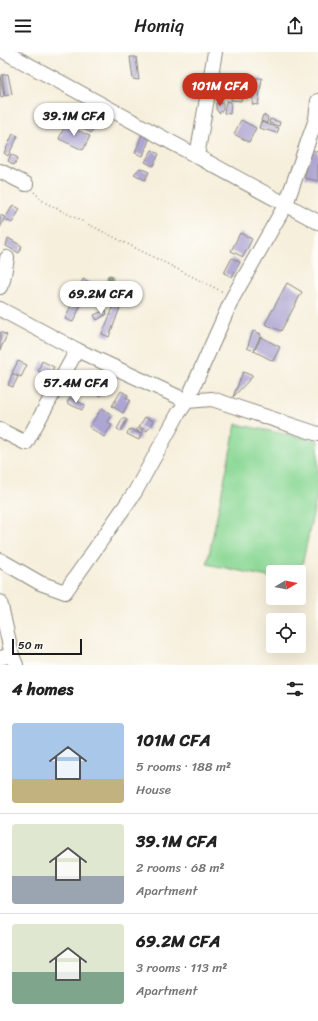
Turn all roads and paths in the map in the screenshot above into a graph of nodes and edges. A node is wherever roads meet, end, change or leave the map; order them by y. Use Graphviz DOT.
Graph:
graph roads {
  1 [pos="5,52"];
  2 [pos="215,52"];
  3 [pos="318,101"];
  4 [pos="317,119"];
  5 [pos="197,156"];
  6 [pos="0,170"];
  7 [pos="26,184"];
  8 [pos="286,204"];
  9 [pos="318,222"];
  10 [pos="7,258"];
  11 [pos="0,287"];
  12 [pos="233,297"];
  13 [pos="0,309"];
  14 [pos="77,350"];
  15 [pos="187,401"];
  16 [pos="0,430"];
  17 [pos="318,434"];
  18 [pos="0,560"];
  19 [pos="0,602"];
  20 [pos="10,659"];
  1 -- 5 [label="street"];
  2 -- 5 [label="street"];
  3 -- 4 [label="street"];
  4 -- 8 [label="street"];
  5 -- 8 [label="street"];
  6 -- 7 [label="street"];
  7 -- 12 [label="path"];
  8 -- 9 [label="street"];
  8 -- 12 [label="street"];
  10 -- 11 [label="street"];
  12 -- 15 [label="street"];
  13 -- 14 [label="street"];
  14 -- 15 [label="street"];
  14 -- 16 [label="street"];
  15 -- 17 [label="street"];
  15 -- 18 [label="street"];
  19 -- 20 [label="street"];
}
